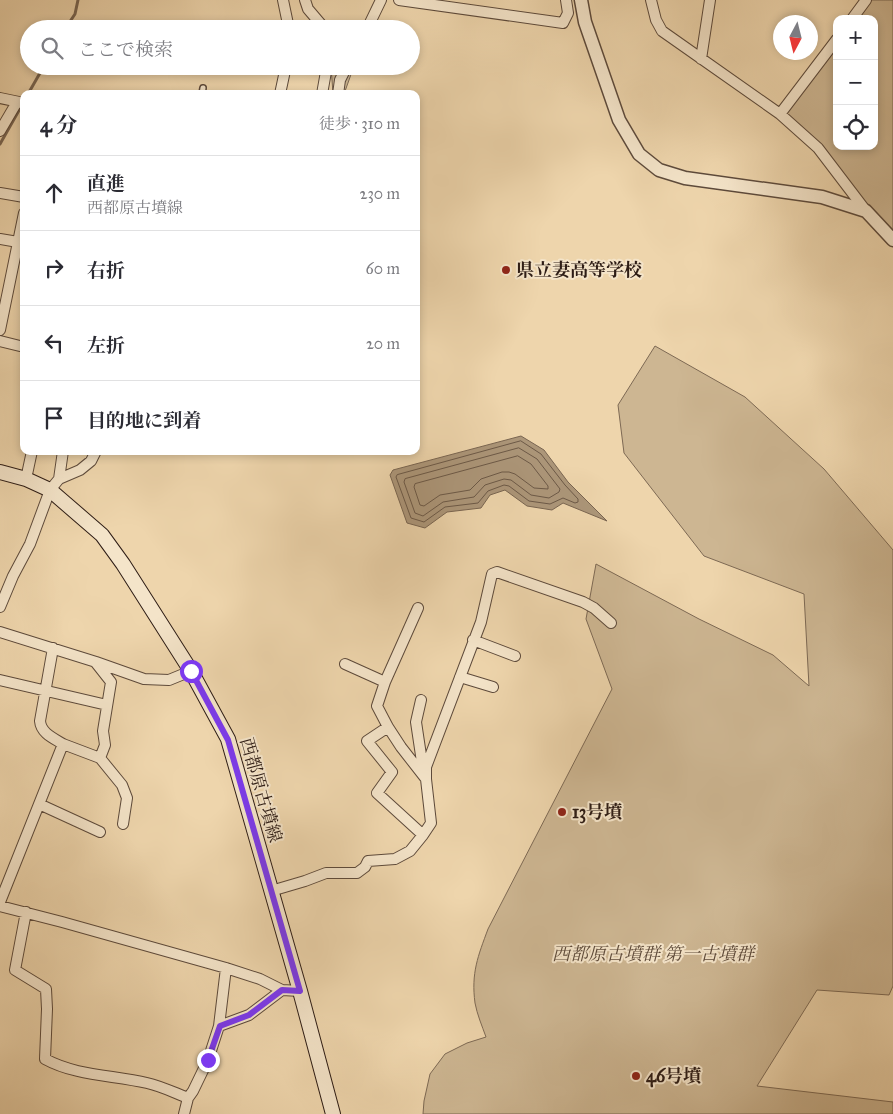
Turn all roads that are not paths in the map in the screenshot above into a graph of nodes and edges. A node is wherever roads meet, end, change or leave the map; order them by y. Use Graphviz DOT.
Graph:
graph roads {
  1 [pos="283,0"];
  2 [pos="305,0"];
  3 [pos="381,0"];
  4 [pos="399,0"];
  5 [pos="566,0"];
  6 [pos="581,0"];
  7 [pos="651,0"];
  8 [pos="710,0"];
  9 [pos="866,0"];
  10 [pos="855,15"];
  11 [pos="287,20"];
  12 [pos="317,20"];
  13 [pos="371,20"];
  14 [pos="833,44"];
  15 [pos="701,59"];
  16 [pos="284,75"];
  17 [pos="325,75"];
  18 [pos="342,75"];
  19 [pos="281,90"];
  20 [pos="323,90"];
  21 [pos="339,90"];
  22 [pos="0,98"];
  23 [pos="20,103"];
  24 [pos="780,114"];
  25 [pos="0,131"];
  26 [pos="0,193"];
  27 [pos="20,196"];
  28 [pos="866,211"];
  29 [pos="20,232"];
  30 [pos="0,239"];
  31 [pos="893,240"];
  32 [pos="18,242"];
  33 [pos="0,330"];
  34 [pos="0,341"];
  35 [pos="20,345"];
  36 [pos="31,455"];
  37 [pos="63,455"];
  38 [pos="94,455"];
  39 [pos="0,472"];
  40 [pos="26,478"];
  41 [pos="60,479"];
  42 [pos="50,490"];
  43 [pos="0,607"];
  44 [pos="418,608"];
  45 [pos="611,622"];
  46 [pos="0,632"];
  47 [pos="473,640"];
  48 [pos="53,648"];
  49 [pos="515,656"];
  50 [pos="96,662"];
  51 [pos="345,664"];
  52 [pos="191,671"];
  53 [pos="460,677"];
  54 [pos="0,680"];
  55 [pos="385,682"];
  56 [pos="494,687"];
  57 [pos="45,691"];
  58 [pos="421,700"];
  59 [pos="108,704"];
  60 [pos="388,727"];
  61 [pos="63,744"];
  62 [pos="100,758"];
  63 [pos="426,767"];
  64 [pos="426,779"];
  65 [pos="39,804"];
  66 [pos="123,824"];
  67 [pos="100,832"];
  68 [pos="423,835"];
  69 [pos="271,891"];
  70 [pos="0,902"];
  71 [pos="0,906"];
  72 [pos="26,912"];
  73 [pos="226,968"];
  74 [pos="282,990"];
  75 [pos="300,991"];
  76 [pos="220,1026"];
  77 [pos="188,1098"];
  78 [pos="184,1114"];
  79 [pos="332,1114"];
  1 -- 11 [label="street"];
  2 -- 12 [label="street"];
  3 -- 13 [label="street"];
  4 -- 5 [label="street"];
  6 -- 28 [label="street"];
  7 -- 15 [label="street"];
  8 -- 15 [label="street"];
  9 -- 10 [label="street"];
  14 -- 24 [label="street"];
  15 -- 24 [label="street"];
  16 -- 19 [label="street"];
  17 -- 20 [label="street"];
  18 -- 21 [label="street"];
  22 -- 23 [label="street"];
  23 -- 25 [label="street"];
  24 -- 28 [label="street"];
  26 -- 27 [label="street"];
  28 -- 31 [label="street"];
  29 -- 32 [label="street"];
  30 -- 32 [label="street"];
  32 -- 33 [label="street"];
  34 -- 35 [label="street"];
  36 -- 40 [label="street"];
  37 -- 41 [label="street"];
  38 -- 41 [label="street"];
  39 -- 40 [label="main road, 西都原古墳線"];
  40 -- 42 [label="main road, 西都原古墳線"];
  41 -- 42 [label="street"];
  42 -- 43 [label="street"];
  42 -- 52 [label="main road, 西都原古墳線"];
  44 -- 55 [label="street"];
  45 -- 47 [label="street"];
  46 -- 48 [label="street"];
  47 -- 49 [label="street"];
  47 -- 53 [label="street"];
  48 -- 50 [label="street"];
  48 -- 57 [label="street"];
  50 -- 52 [label="street"];
  50 -- 59 [label="street"];
  51 -- 55 [label="street"];
  52 -- 69 [label="main road, 西都原古墳線"];
  53 -- 56 [label="street"];
  53 -- 63 [label="street"];
  54 -- 57 [label="street"];
  55 -- 60 [label="street"];
  57 -- 59 [label="street"];
  57 -- 61 [label="street"];
  58 -- 63 [label="street"];
  59 -- 62 [label="street"];
  60 -- 64 [label="street"];
  60 -- 68 [label="street"];
  61 -- 62 [label="street"];
  61 -- 65 [label="street"];
  62 -- 66 [label="street"];
  63 -- 64 [label="street"];
  64 -- 68 [label="street"];
  65 -- 67 [label="street"];
  65 -- 70 [label="street"];
  68 -- 69 [label="street"];
  69 -- 75 [label="main road, 西都原古墳線"];
  71 -- 72 [label="street"];
  72 -- 73 [label="street"];
  72 -- 77 [label="street"];
  73 -- 74 [label="street"];
  73 -- 76 [label="street"];
  74 -- 75 [label="street"];
  74 -- 76 [label="street"];
  75 -- 79 [label="main road, 西都原古墳線"];
  76 -- 77 [label="street"];
  77 -- 78 [label="street"];
}
